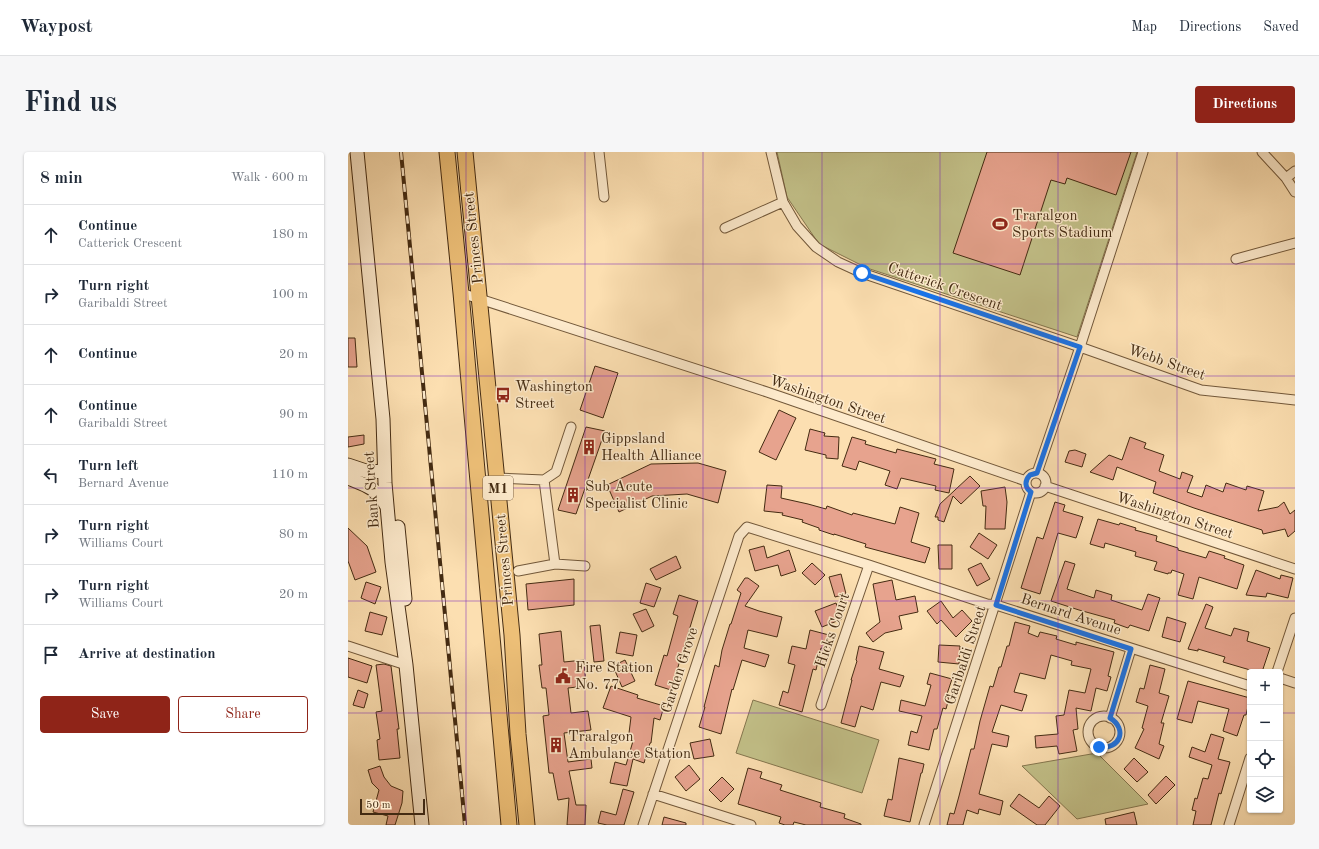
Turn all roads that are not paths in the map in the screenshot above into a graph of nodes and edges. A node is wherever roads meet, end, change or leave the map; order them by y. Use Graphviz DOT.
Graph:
graph roads {
  1 [pos="357,152"];
  2 [pos="447,152"];
  3 [pos="465,152"];
  4 [pos="599,152"];
  5 [pos="771,152"];
  6 [pos="1143,152"];
  7 [pos="1262,152"];
  8 [pos="1295,171"];
  9 [pos="1286,178"];
  10 [pos="1295,192"];
  11 [pos="604,197"];
  12 [pos="783,202"];
  13 [pos="725,228"];
  14 [pos="1295,243"];
  15 [pos="1236,259"];
  16 [pos="461,293"];
  17 [pos="479,298"];
  18 [pos="1080,347"];
  19 [pos="1295,400"];
  20 [pos="571,427"];
  21 [pos="348,464"];
  22 [pos="1037,473"];
  23 [pos="387,477"];
  24 [pos="348,478"];
  25 [pos="496,478"];
  26 [pos="544,480"];
  27 [pos="1026,481"];
  28 [pos="1045,486"];
  29 [pos="370,487"];
  30 [pos="1031,492"];
  31 [pos="387,507"];
  32 [pos="747,527"];
  33 [pos="554,564"];
  34 [pos="869,565"];
  35 [pos="585,566"];
  36 [pos="1295,569"];
  37 [pos="518,571"];
  38 [pos="996,605"];
  39 [pos="1295,618"];
  40 [pos="348,646"];
  41 [pos="1131,649"];
  42 [pos="406,665"];
  43 [pos="1278,669"];
  44 [pos="1283,679"];
  45 [pos="1295,683"];
  46 [pos="1247,685"];
  47 [pos="821,705"];
  48 [pos="1110,718"];
  49 [pos="1247,768"];
  50 [pos="653,794"];
  51 [pos="422,825"];
  52 [pos="509,825"];
  53 [pos="527,825"];
  54 [pos="643,825"];
  55 [pos="751,825"];
  56 [pos="924,825"];
  57 [pos="1229,825"];
  1 -- 23 [label="main road, Bank Street"];
  2 -- 16 [label="highway, Princes Street / M1"];
  3 -- 17 [label="highway, Princes Street / M1"];
  4 -- 11 [label="street"];
  5 -- 12 [label="street, Catterick Crescent"];
  6 -- 18 [label="street"];
  7 -- 9 [label="street"];
  8 -- 9 [label="street"];
  9 -- 10 [label="street"];
  12 -- 13 [label="street"];
  12 -- 18 [label="street, Catterick Crescent"];
  14 -- 15 [label="street"];
  16 -- 17 [label="street, Washington Street"];
  16 -- 52 [label="highway, Princes Street / M1"];
  17 -- 25 [label="highway, Princes Street / M1"];
  17 -- 27 [label="street, Washington Street"];
  18 -- 19 [label="street, Webb Street"];
  18 -- 22 [label="street"];
  20 -- 26 [label="street"];
  21 -- 23 [label="main road"];
  22 -- 27 [label="street"];
  22 -- 28 [label="street"];
  23 -- 29 [label="main road"];
  23 -- 31 [label="main road, Bank Street"];
  23 -- 42 [label="main road"];
  24 -- 29 [label="main road"];
  25 -- 26 [label="street"];
  25 -- 53 [label="highway, Princes Street / M1"];
  26 -- 33 [label="street"];
  27 -- 30 [label="street"];
  28 -- 30 [label="street"];
  28 -- 36 [label="street, Washington Street"];
  29 -- 31 [label="main road"];
  30 -- 38 [label="street, Garibaldi Street"];
  31 -- 42 [label="main road, Bank Street"];
  32 -- 34 [label="street, Bernard Avenue"];
  32 -- 50 [label="street, Garden Grove"];
  33 -- 35 [label="street"];
  33 -- 37 [label="street"];
  34 -- 38 [label="street, Bernard Avenue"];
  34 -- 47 [label="street, Hicks Court"];
  38 -- 41 [label="street, Bernard Avenue"];
  38 -- 56 [label="street, Garibaldi Street"];
  39 -- 43 [label="street"];
  40 -- 42 [label="street"];
  41 -- 46 [label="street, Bernard Avenue"];
  41 -- 48 [label="street"];
  42 -- 51 [label="main road, Bank Street"];
  44 -- 45 [label="street"];
  49 -- 57 [label="street"];
  50 -- 54 [label="street, Garden Grove"];
  50 -- 55 [label="street"];
}
